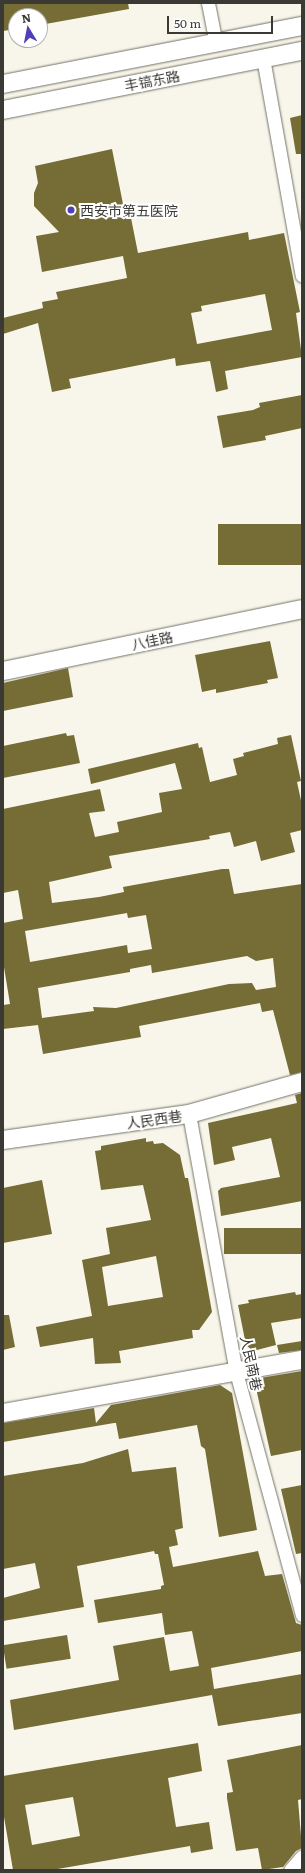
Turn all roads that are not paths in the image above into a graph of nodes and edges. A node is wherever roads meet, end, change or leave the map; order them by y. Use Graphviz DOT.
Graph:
graph roads {
  1 [pos="208,3"];
  2 [pos="302,26"];
  3 [pos="216,44"];
  4 [pos="302,51"];
  5 [pos="264,58"];
  6 [pos="3,84"];
  7 [pos="3,110"];
  8 [pos="302,276"];
  9 [pos="302,609"];
  10 [pos="3,671"];
  11 [pos="302,1082"];
  12 [pos="189,1114"];
  13 [pos="3,1140"];
  14 [pos="302,1360"];
  15 [pos="236,1372"];
  16 [pos="3,1413"];
  17 [pos="302,1615"];
  18 [pos="302,1856"];
  19 [pos="290,1870"];
  1 -- 3 [label="street"];
  2 -- 3 [label="street, 丰镐东路"];
  3 -- 6 [label="street, 丰镐东路"];
  4 -- 5 [label="street, 丰镐东路"];
  5 -- 7 [label="street, 丰镐东路"];
  5 -- 8 [label="street"];
  9 -- 10 [label="street, 八佳路"];
  11 -- 12 [label="street, 人民西巷"];
  12 -- 13 [label="street, 人民西巷"];
  12 -- 15 [label="street, 人民南巷"];
  14 -- 15 [label="street"];
  15 -- 16 [label="street"];
  15 -- 17 [label="street, 人民南巷"];
  18 -- 19 [label="street"];
}
